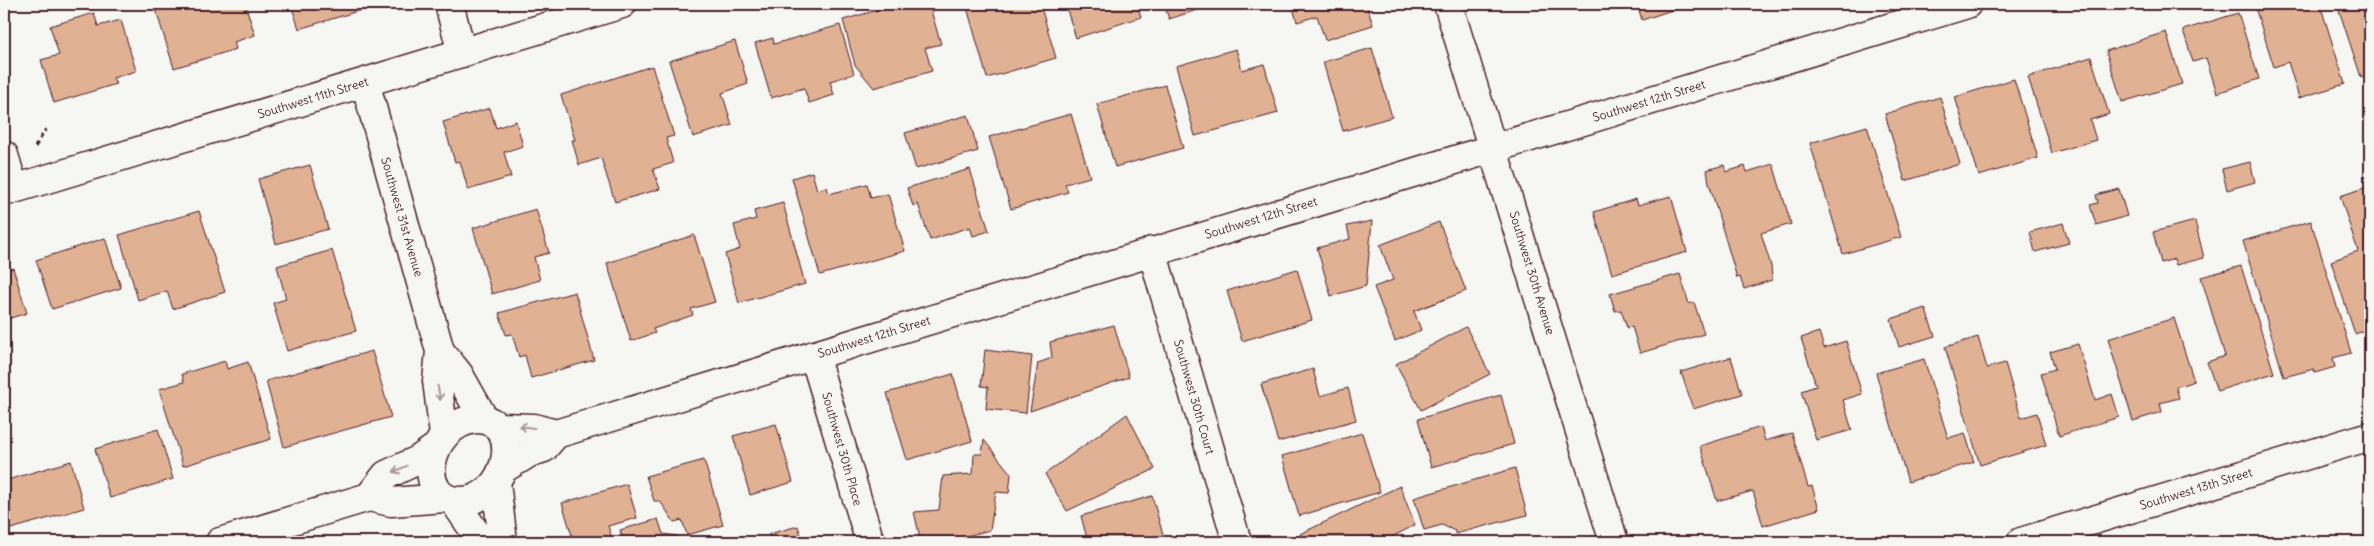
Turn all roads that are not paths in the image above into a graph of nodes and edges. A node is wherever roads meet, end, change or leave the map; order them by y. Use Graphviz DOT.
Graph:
graph roads {
  1 [pos="448,4"];
  2 [pos="622,4"];
  3 [pos="1448,4"];
  4 [pos="1967,4"];
  5 [pos="462,53"];
  6 [pos="365,82"];
  7 [pos="1494,149"];
  8 [pos="4,155"];
  9 [pos="9,191"];
  10 [pos="1152,251"];
  11 [pos="440,351"];
  12 [pos="814,355"];
  13 [pos="491,423"];
  14 [pos="556,434"];
  15 [pos="2370,436"];
  16 [pos="440,441"];
  17 [pos="500,476"];
  18 [pos="370,497"];
  19 [pos="450,499"];
  20 [pos="220,542"];
  21 [pos="482,542"];
  22 [pos="500,542"];
  23 [pos="870,542"];
  24 [pos="1237,542"];
  25 [pos="1614,542"];
  26 [pos="2021,542"];
  1 -- 5 [label="street"];
  2 -- 5 [label="street, Southwest 11th Street"];
  3 -- 7 [label="street, Southwest 30th Avenue"];
  4 -- 7 [label="street, Southwest 12th Street"];
  5 -- 6 [label="street, Southwest 11th Street"];
  6 -- 9 [label="street, Southwest 11th Street"];
  6 -- 11 [label="street, Southwest 31st Avenue"];
  7 -- 10 [label="street, Southwest 12th Street"];
  7 -- 25 [label="street, Southwest 30th Avenue"];
  8 -- 9 [label="street"];
  10 -- 12 [label="street, Southwest 12th Street"];
  10 -- 24 [label="street, Southwest 30th Court"];
  11 -- 13 [label="street, Southwest 31st Avenue"];
  11 -- 16 [label="street, Southwest 31st Avenue, one-way"];
  12 -- 14 [label="street, Southwest 12th Street"];
  12 -- 23 [label="street, Southwest 30th Place"];
  14 -- 13 [label="street, one-way"];
  13 -- 16 [label="street"];
  13 -- 17 [label="street"];
  14 -- 17 [label="street, Southwest 12th Street"];
  15 -- 26 [label="street, Southwest 13th Street"];
  16 -- 18 [label="street, one-way"];
  16 -- 19 [label="street"];
  17 -- 19 [label="street"];
  17 -- 22 [label="street"];
  18 -- 19 [label="street"];
  18 -- 20 [label="street"];
  19 -- 21 [label="street"];
}
